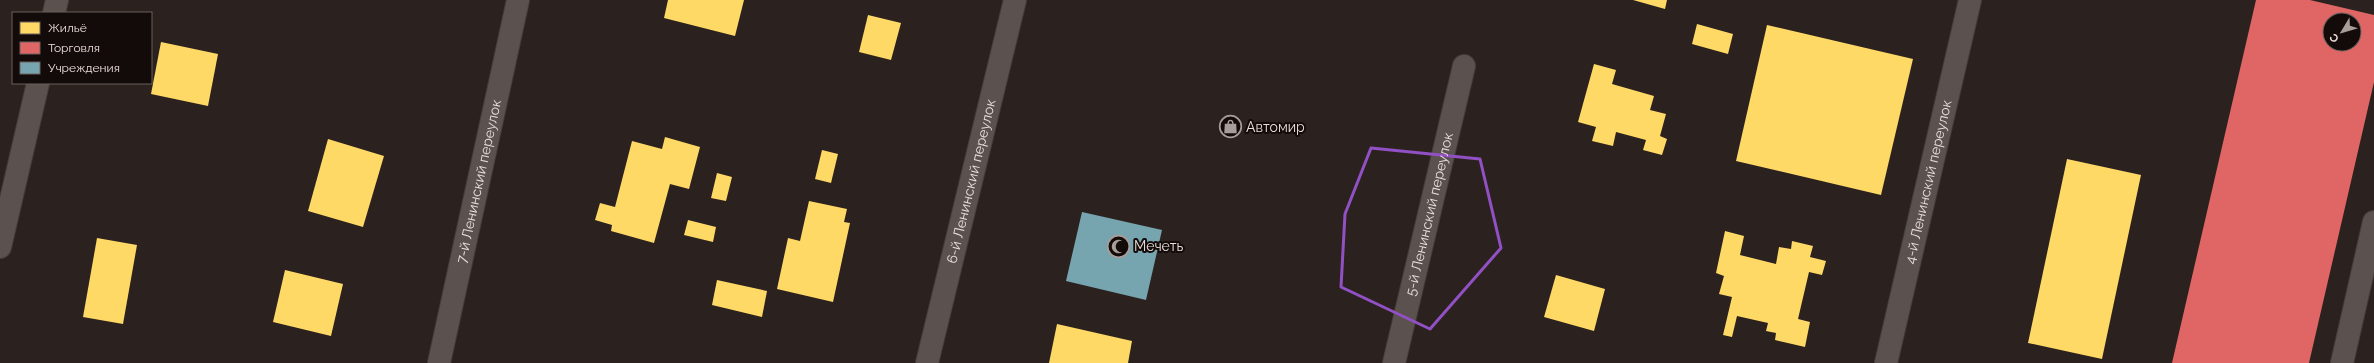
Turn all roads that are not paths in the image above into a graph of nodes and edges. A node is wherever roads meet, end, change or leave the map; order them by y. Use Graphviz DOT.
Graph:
graph roads {
  1 [pos="57,0"];
  2 [pos="518,0"];
  3 [pos="1015,0"];
  4 [pos="1970,0"];
  5 [pos="54,12"];
  6 [pos="1464,66"];
  7 [pos="38,84"];
  8 [pos="2374,222"];
  9 [pos="0,247"];
  10 [pos="439,363"];
  11 [pos="928,363"];
  12 [pos="1394,363"];
  13 [pos="1886,363"];
  14 [pos="2342,363"];
  1 -- 5 [label="street"];
  2 -- 10 [label="street, 7-й Ленинский переулок"];
  3 -- 11 [label="street, 6-й Ленинский переулок"];
  4 -- 13 [label="street, 4-й Ленинский переулок"];
  6 -- 12 [label="street, 5-й Ленинский переулок"];
  7 -- 9 [label="street"];
  8 -- 14 [label="street"];
}
